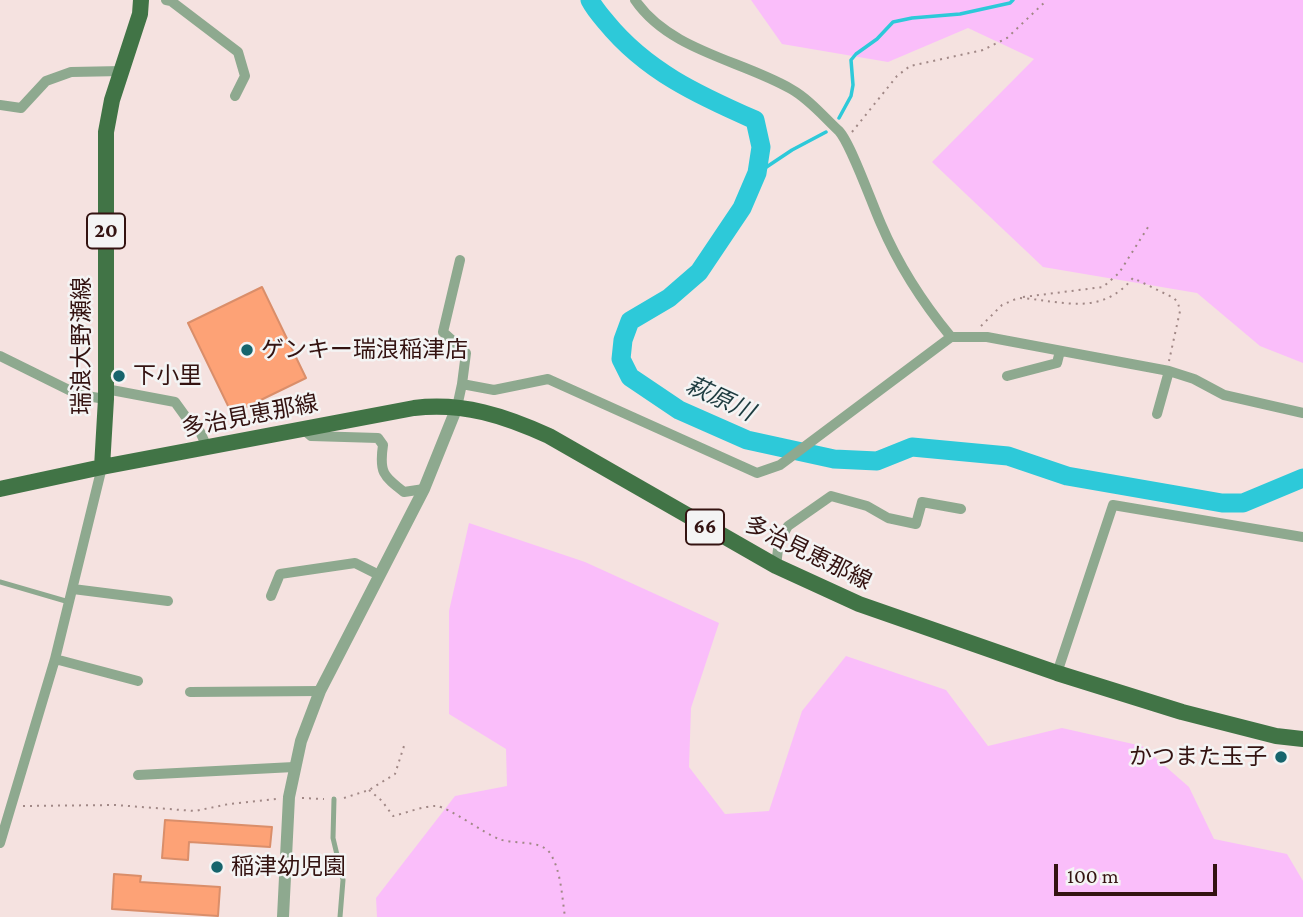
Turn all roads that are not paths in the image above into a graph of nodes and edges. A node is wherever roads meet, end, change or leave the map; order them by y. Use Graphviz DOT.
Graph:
graph roads {
  1 [pos="141,0"];
  2 [pos="166,0"];
  3 [pos="635,0"];
  4 [pos="122,71"];
  5 [pos="235,96"];
  6 [pos="0,105"];
  7 [pos="460,260"];
  8 [pos="951,337"];
  9 [pos="1060,351"];
  10 [pos="0,356"];
  11 [pos="1168,371"];
  12 [pos="1007,376"];
  13 [pos="462,384"];
  14 [pos="106,394"];
  15 [pos="457,407"];
  16 [pos="1303,413"];
  17 [pos="1157,414"];
  18 [pos="303,429"];
  19 [pos="207,447"];
  20 [pos="102,467"];
  21 [pos="0,489"];
  22 [pos="424,489"];
  23 [pos="961,509"];
  24 [pos="1303,537"];
  25 [pos="776,566"];
  26 [pos="379,575"];
  27 [pos="0,582"];
  28 [pos="73,589"];
  29 [pos="271,596"];
  30 [pos="168,601"];
  31 [pos="69,602"];
  32 [pos="55,659"];
  33 [pos="1057,673"];
  34 [pos="138,681"];
  35 [pos="320,691"];
  36 [pos="190,692"];
  37 [pos="1303,739"];
  38 [pos="294,767"];
  39 [pos="138,775"];
  40 [pos="334,799"];
  41 [pos="0,843"];
  42 [pos="283,917"];
  43 [pos="340,917"];
  1 -- 4 [label="main road, 瑞浪大野瀬線 / 20"];
  2 -- 5 [label="street"];
  3 -- 8 [label="street"];
  4 -- 6 [label="street"];
  4 -- 14 [label="main road, 瑞浪大野瀬線 / 20"];
  7 -- 13 [label="street"];
  8 -- 9 [label="street"];
  8 -- 13 [label="street"];
  9 -- 11 [label="street"];
  9 -- 12 [label="street"];
  10 -- 14 [label="street"];
  11 -- 16 [label="street"];
  11 -- 17 [label="street"];
  13 -- 15 [label="street"];
  14 -- 19 [label="street"];
  14 -- 20 [label="main road, 瑞浪大野瀬線 / 20"];
  15 -- 18 [label="main road, 多治見恵那線 / 66"];
  15 -- 22 [label="street"];
  15 -- 25 [label="main road, 多治見恵那線 / 66"];
  18 -- 19 [label="main road, 多治見恵那線 / 66"];
  18 -- 22 [label="street"];
  19 -- 20 [label="main road, 多治見恵那線 / 66"];
  20 -- 21 [label="main road"];
  20 -- 28 [label="street"];
  22 -- 26 [label="street"];
  23 -- 25 [label="street"];
  24 -- 33 [label="street"];
  25 -- 33 [label="main road, 多治見恵那線 / 66"];
  26 -- 29 [label="street"];
  26 -- 35 [label="street"];
  27 -- 31 [label="lane"];
  28 -- 30 [label="street"];
  28 -- 31 [label="street"];
  31 -- 32 [label="street"];
  32 -- 34 [label="street"];
  32 -- 41 [label="street"];
  33 -- 37 [label="main road, 多治見恵那線 / 66"];
  35 -- 36 [label="street"];
  35 -- 38 [label="street"];
  38 -- 39 [label="street"];
  38 -- 42 [label="street"];
  40 -- 43 [label="lane"];
}
